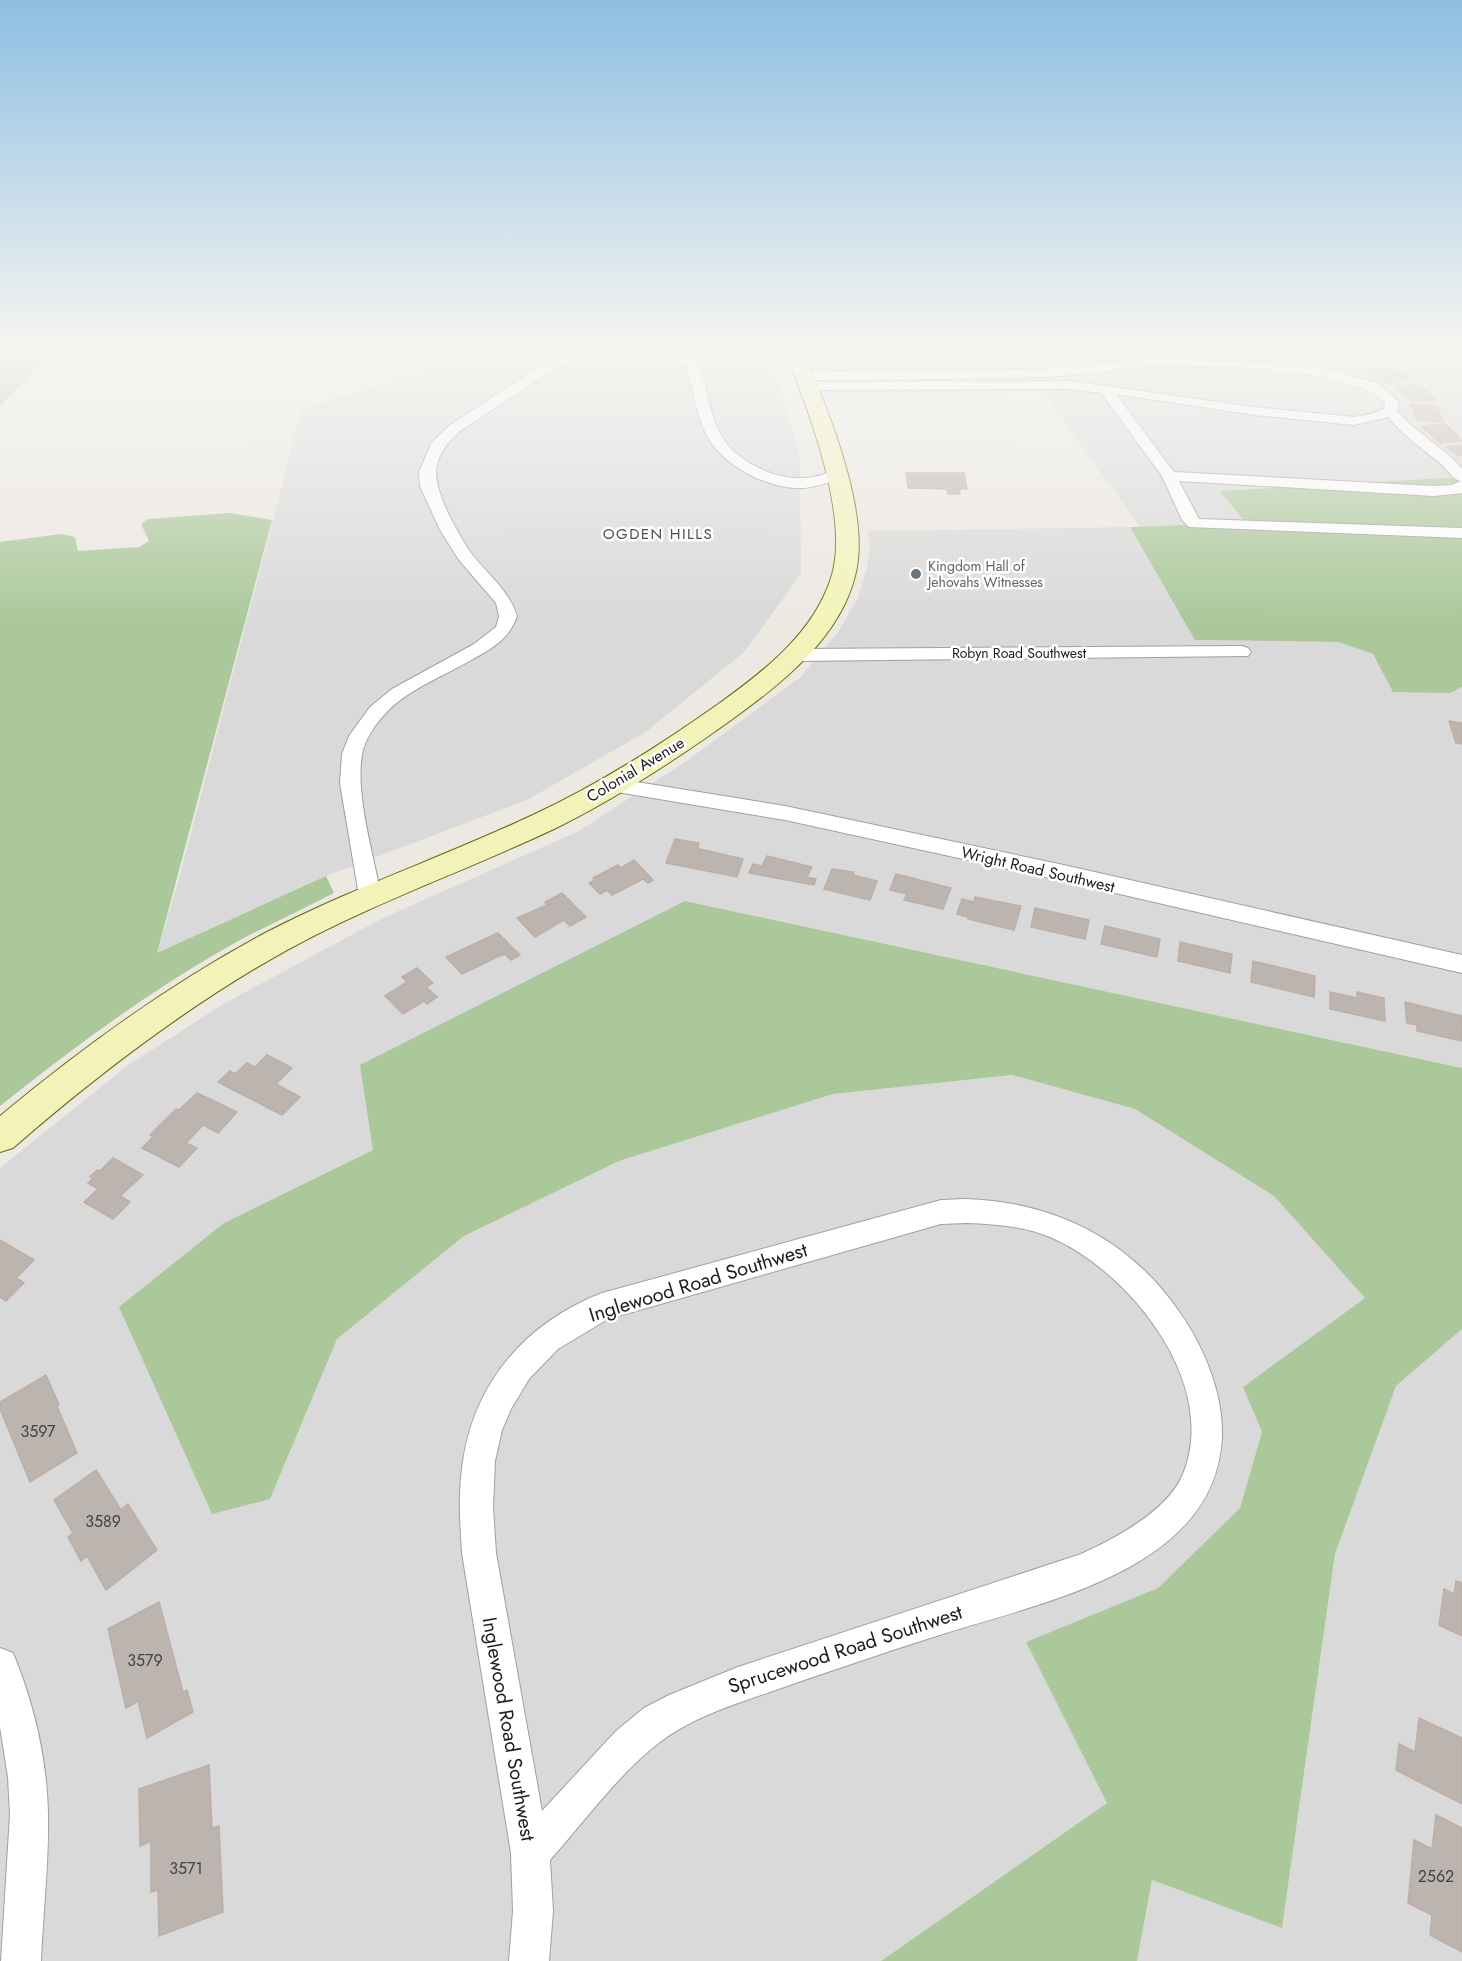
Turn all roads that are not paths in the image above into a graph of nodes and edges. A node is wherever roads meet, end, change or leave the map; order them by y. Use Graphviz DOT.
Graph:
graph roads {
  1 [pos="441,441"];
  2 [pos="717,441"];
  3 [pos="826,441"];
  4 [pos="1143,441"];
  5 [pos="1419,441"];
  6 [pos="835,476"];
  7 [pos="1169,476"];
  8 [pos="1462,477"];
  9 [pos="1462,486"];
  10 [pos="1462,533"];
  11 [pos="1242,652"];
  12 [pos="797,655"];
  13 [pos="612,785"];
  14 [pos="370,896"];
  15 [pos="1462,964"];
  16 [pos="0,1137"];
  17 [pos="1190,1492"];
  18 [pos="0,1666"];
  19 [pos="530,1853"];
  20 [pos="21,1961"];
  21 [pos="529,1961"];
  1 -- 14 [label="street"];
  2 -- 6 [label="street"];
  3 -- 6 [label="main road, Colonial Avenue"];
  4 -- 7 [label="street"];
  5 -- 8 [label="street"];
  6 -- 12 [label="main road, Colonial Avenue"];
  7 -- 9 [label="street"];
  7 -- 10 [label="street"];
  11 -- 12 [label="street, Robyn Road Southwest"];
  12 -- 13 [label="main road, Colonial Avenue"];
  13 -- 14 [label="main road, Colonial Avenue"];
  13 -- 15 [label="street, Wright Road Southwest"];
  14 -- 16 [label="main road, Colonial Avenue"];
  17 -- 19 [label="street, Sprucewood Road Southwest"];
  17 -- 19 [label="street, Inglewood Road Southwest"];
  18 -- 20 [label="street"];
  19 -- 21 [label="street, Inglewood Road Southwest"];
}
